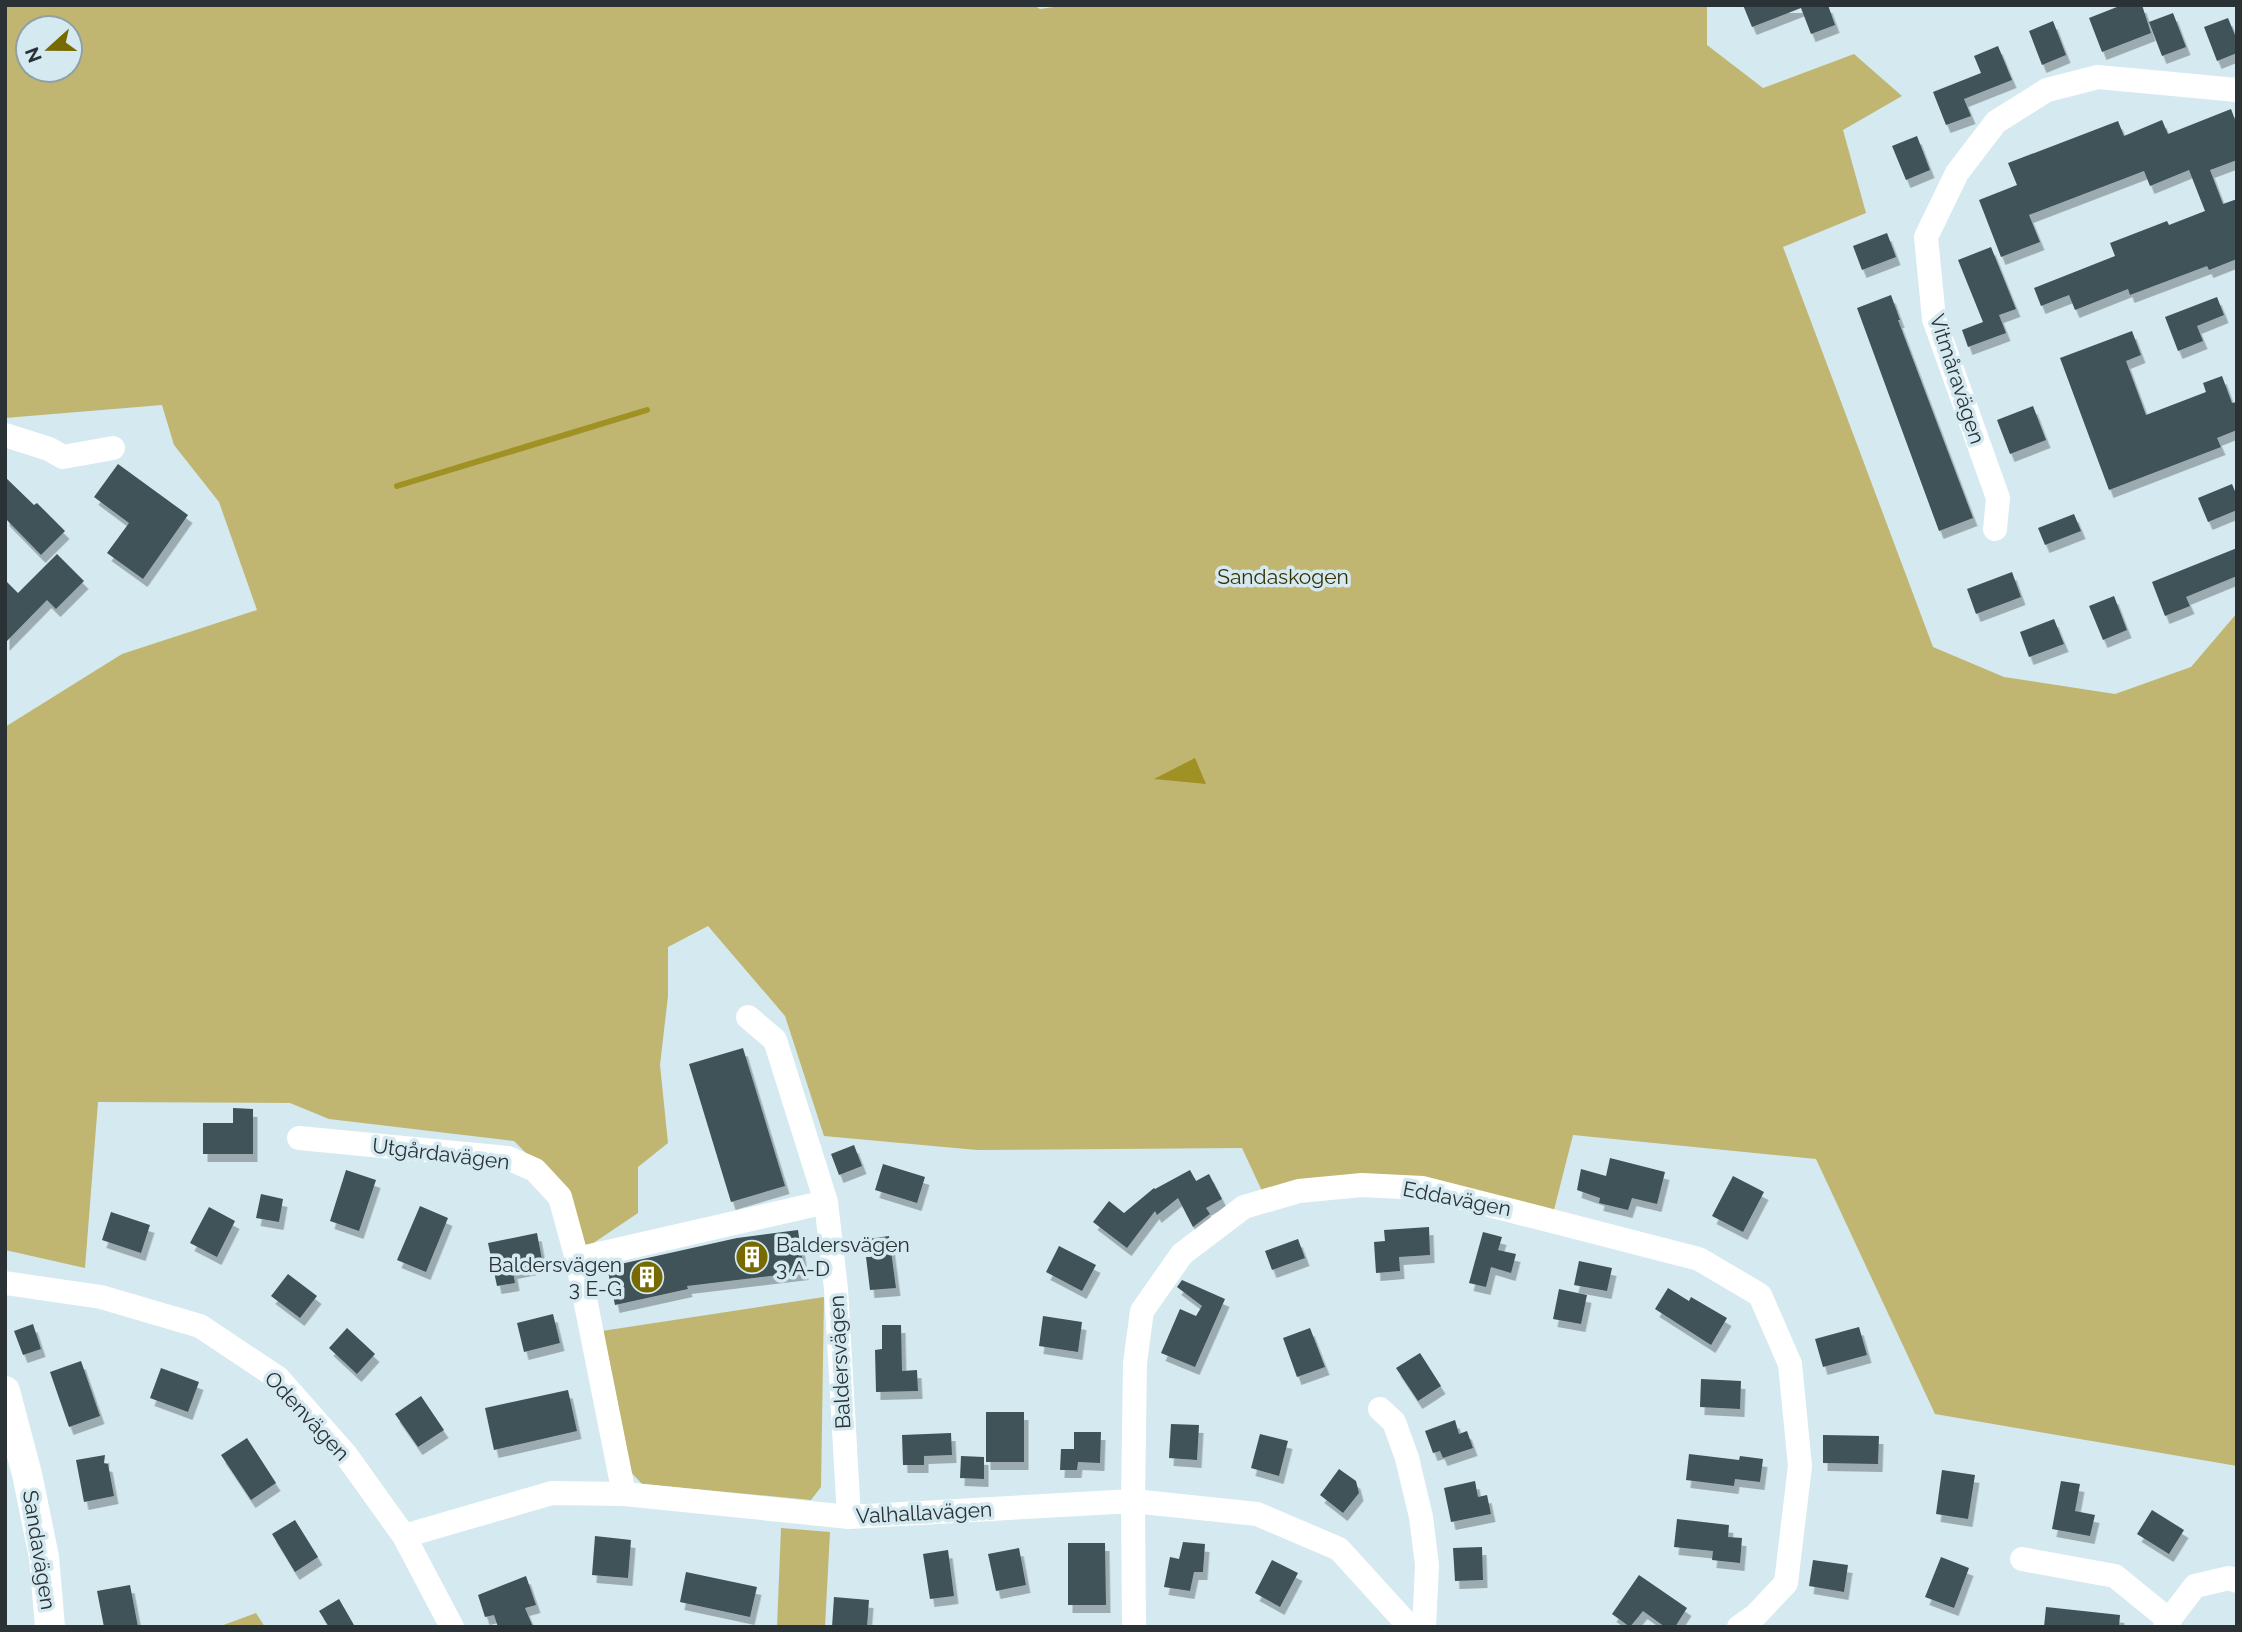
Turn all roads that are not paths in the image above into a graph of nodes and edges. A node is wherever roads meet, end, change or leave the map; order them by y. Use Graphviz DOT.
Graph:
graph roads {
  1 [pos="2237,90"];
  2 [pos="5,435"];
  3 [pos="113,448"];
  4 [pos="1995,529"];
  5 [pos="748,1017"];
  6 [pos="299,1138"];
  7 [pos="826,1202"];
  8 [pos="577,1259"];
  9 [pos="5,1283"];
  10 [pos="5,1391"];
  11 [pos="1380,1409"];
  12 [pos="624,1494"];
  13 [pos="1133,1502"];
  14 [pos="849,1517"];
  15 [pos="404,1536"];
  16 [pos="2022,1559"];
  17 [pos="2237,1581"];
  18 [pos="2167,1624"];
  19 [pos="50,1627"];
  20 [pos="452,1627"];
  21 [pos="1134,1627"];
  22 [pos="1410,1627"];
  23 [pos="1424,1627"];
  24 [pos="1740,1627"];
  1 -- 4 [label="street, Vitmåravägen"];
  2 -- 3 [label="street"];
  5 -- 7 [label="street, Baldersvägen"];
  6 -- 8 [label="street, Utgårdavägen"];
  7 -- 8 [label="street"];
  7 -- 14 [label="street, Baldersvägen"];
  8 -- 12 [label="street, Utgårdavägen"];
  9 -- 15 [label="street, Odenvägen"];
  10 -- 19 [label="street, Sandavägen"];
  11 -- 23 [label="street"];
  12 -- 14 [label="street, Valhallavägen"];
  12 -- 15 [label="street, Valhallavägen"];
  13 -- 14 [label="street, Valhallavägen"];
  13 -- 21 [label="street, Eddavägen"];
  13 -- 22 [label="street, Valhallavägen"];
  13 -- 24 [label="street, Eddavägen"];
  15 -- 20 [label="street, Odenvägen"];
  16 -- 18 [label="street"];
  17 -- 18 [label="street"];
}
